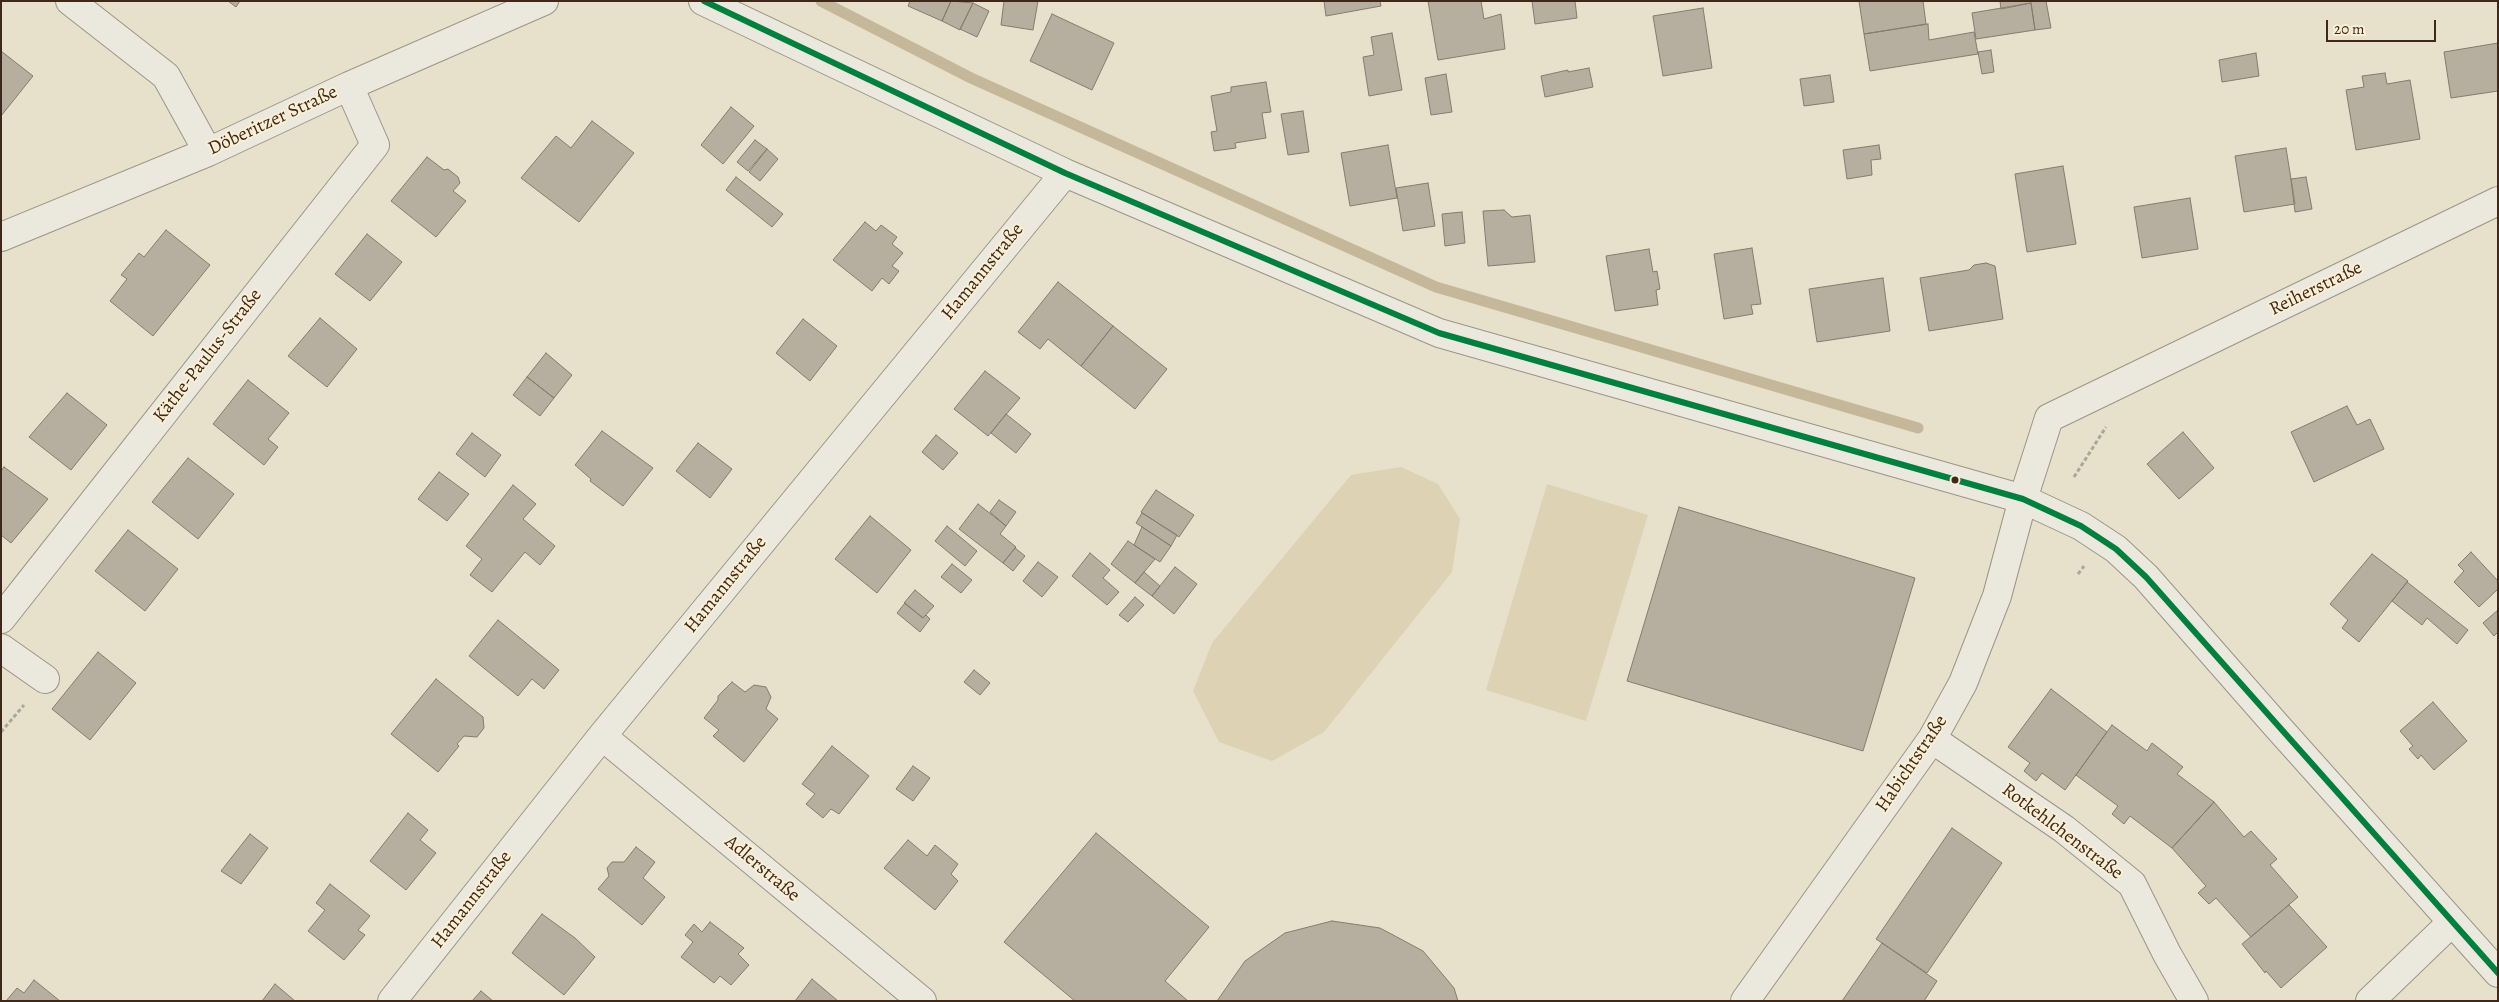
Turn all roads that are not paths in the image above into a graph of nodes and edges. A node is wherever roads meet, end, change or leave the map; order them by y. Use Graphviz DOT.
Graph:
graph roads {
  1 [pos="70,1"];
  2 [pos="544,1"];
  3 [pos="703,1"];
  4 [pos="349,86"];
  5 [pos="208,152"];
  6 [pos="1065,173"];
  7 [pos="2498,201"];
  8 [pos="1,237"];
  9 [pos="2023,499"];
  10 [pos="1,619"];
  11 [pos="1,648"];
  12 [pos="45,679"];
  13 [pos="602,736"];
  14 [pos="1932,739"];
  15 [pos="2452,922"];
  16 [pos="2498,973"];
  17 [pos="392,1001"];
  18 [pos="922,1001"];
  19 [pos="1745,1001"];
  20 [pos="2194,1001"];
  21 [pos="2370,1001"];
  1 -- 5 [label="street"];
  2 -- 4 [label="street, Döberitzer Straße"];
  3 -- 6 [label="street"];
  4 -- 5 [label="street, Döberitzer Straße"];
  4 -- 10 [label="street, Käthe-Paulus-Straße"];
  5 -- 8 [label="street, Döberitzer Straße"];
  6 -- 9 [label="street"];
  6 -- 13 [label="street, Hamannstraße"];
  7 -- 9 [label="street, Reiherstraße"];
  9 -- 14 [label="street, Habichtstraße"];
  9 -- 15 [label="street"];
  11 -- 12 [label="street"];
  13 -- 17 [label="street, Hamannstraße"];
  13 -- 18 [label="street, Adlerstraße"];
  14 -- 19 [label="street, Habichtstraße"];
  14 -- 20 [label="street, Rotkehlchenstraße"];
  15 -- 16 [label="street"];
  15 -- 21 [label="street"];
}
